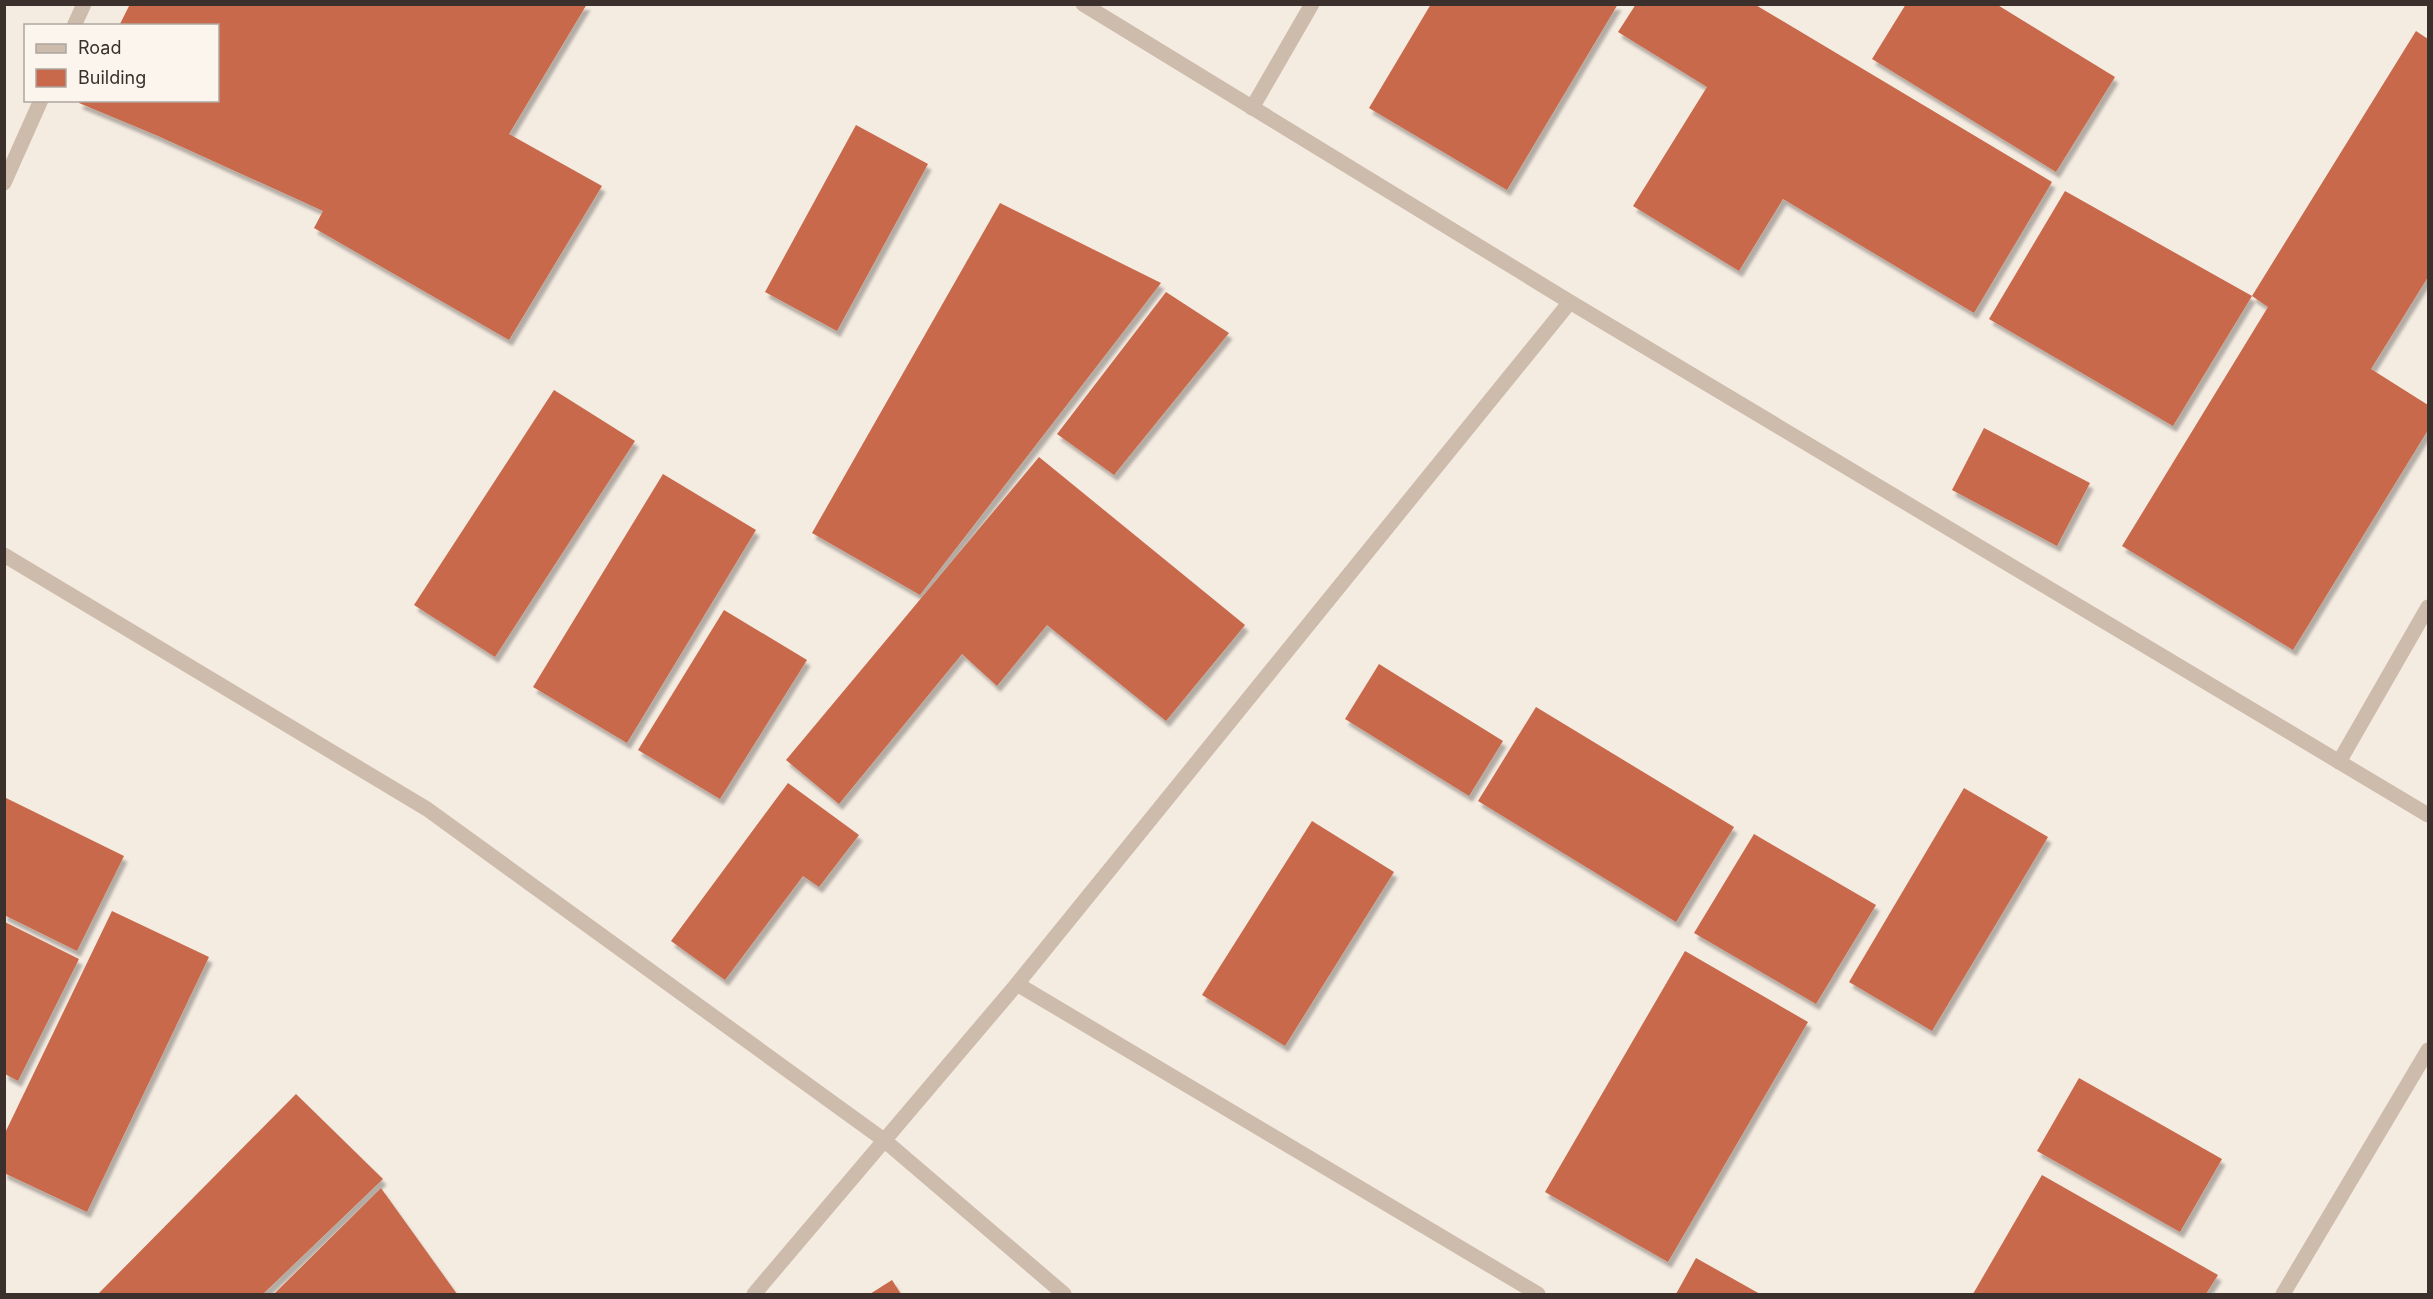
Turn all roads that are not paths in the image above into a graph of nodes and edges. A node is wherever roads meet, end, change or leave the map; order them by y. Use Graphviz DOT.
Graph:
graph roads {
  1 [pos="84,4"];
  2 [pos="1083,4"];
  3 [pos="1312,4"];
  4 [pos="75,24"];
  5 [pos="40,102"];
  6 [pos="1252,108"];
  7 [pos="4,183"];
  8 [pos="1570,302"];
  9 [pos="4,555"];
  10 [pos="2428,607"];
  11 [pos="2339,762"];
  12 [pos="2428,815"];
  13 [pos="1017,984"];
  14 [pos="2428,1050"];
  15 [pos="884,1140"];
  16 [pos="754,1294"];
  17 [pos="1064,1294"];
  18 [pos="1538,1294"];
  19 [pos="2283,1294"];
  1 -- 4 [label="street"];
  2 -- 6 [label="street"];
  3 -- 6 [label="street"];
  5 -- 7 [label="street"];
  6 -- 8 [label="street"];
  8 -- 11 [label="street"];
  8 -- 13 [label="street"];
  9 -- 15 [label="street"];
  10 -- 11 [label="street"];
  11 -- 12 [label="street"];
  13 -- 15 [label="street"];
  13 -- 18 [label="street"];
  14 -- 19 [label="street"];
  15 -- 16 [label="street"];
  15 -- 17 [label="street"];
}
